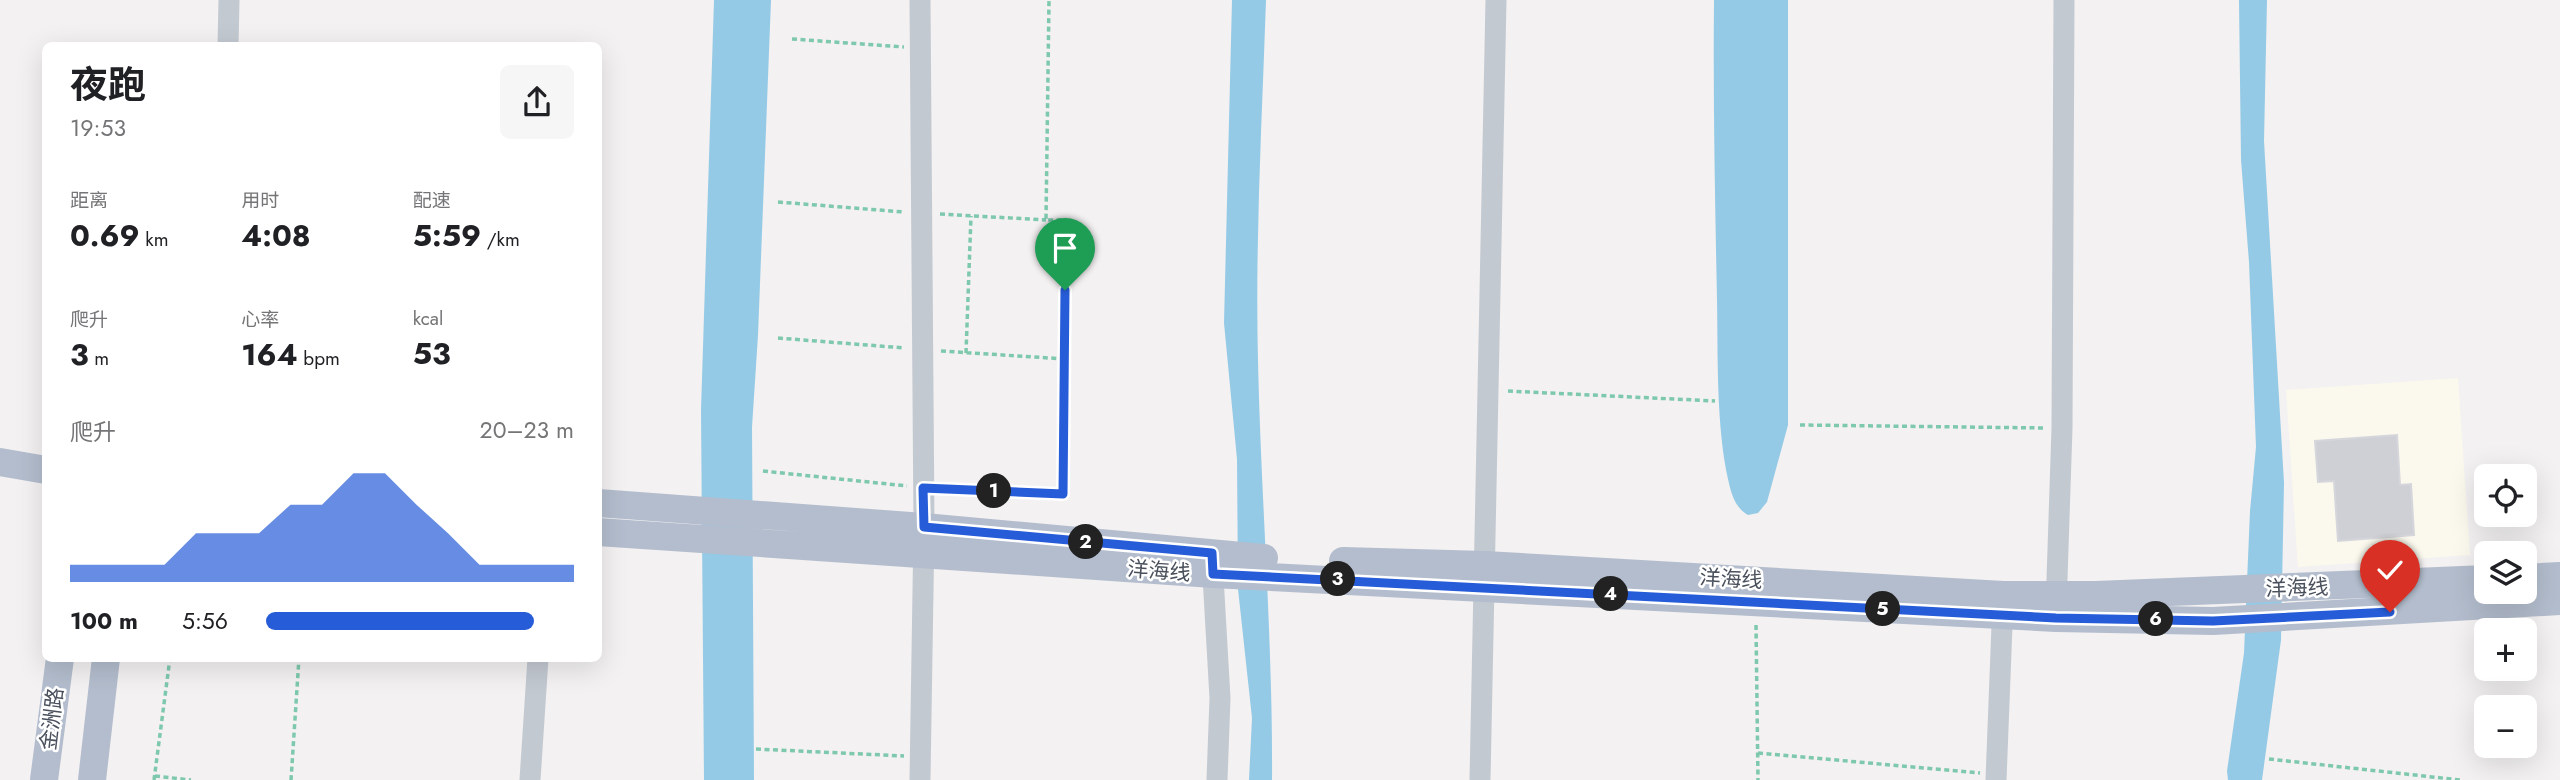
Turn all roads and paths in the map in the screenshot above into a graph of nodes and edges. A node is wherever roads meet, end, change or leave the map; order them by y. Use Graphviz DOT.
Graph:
graph roads {
  1 [pos="229,0"];
  2 [pos="920,0"];
  3 [pos="1049,0"];
  4 [pos="1496,0"];
  5 [pos="2064,0"];
  6 [pos="792,39"];
  7 [pos="228,42"];
  8 [pos="920,49"];
  9 [pos="971,216"];
  10 [pos="966,353"];
  11 [pos="1488,390"];
  12 [pos="1715,401"];
  13 [pos="1800,425"];
  14 [pos="2062,428"];
  15 [pos="0,463"];
  16 [pos="42,469"];
  17 [pos="762,471"];
  18 [pos="923,488"];
  19 [pos="602,503"];
  20 [pos="924,527"];
  21 [pos="602,531"];
  22 [pos="924,555"];
  23 [pos="1219,564"];
  24 [pos="1484,576"];
  25 [pos="2560,576"];
  26 [pos="2537,577"];
  27 [pos="2474,580"];
  28 [pos="2560,601"];
  29 [pos="1756,602"];
  30 [pos="2002,605"];
  31 [pos="2056,606"];
  32 [pos="59,662"];
  33 [pos="106,662"];
  34 [pos="169,662"];
  35 [pos="299,662"];
  36 [pos="538,662"];
  37 [pos="757,749"];
  38 [pos="1758,753"];
  39 [pos="920,756"];
  40 [pos="2269,759"];
  41 [pos="1996,777"];
  42 [pos="154,778"];
  43 [pos="44,780"];
  44 [pos="92,780"];
  45 [pos="191,780"];
  46 [pos="291,780"];
  47 [pos="530,780"];
  48 [pos="920,780"];
  49 [pos="1217,780"];
  50 [pos="1480,780"];
  51 [pos="1758,780"];
  52 [pos="2460,780"];
  1 -- 7 [label="street"];
  2 -- 8 [label="street"];
  3 -- 18 [label="path"];
  4 -- 11 [label="street"];
  5 -- 14 [label="street"];
  6 -- 8 [label="path"];
  8 -- 18 [label="street"];
  9 -- 10 [label="path"];
  11 -- 12 [label="path"];
  11 -- 24 [label="street"];
  13 -- 14 [label="path"];
  14 -- 31 [label="street"];
  15 -- 16 [label="main road"];
  17 -- 18 [label="path"];
  18 -- 20 [label="street"];
  19 -- 20 [label="main road, 洋海线"];
  20 -- 22 [label="street"];
  20 -- 23 [label="main road, 洋海线"];
  21 -- 22 [label="main road, 洋海线"];
  22 -- 23 [label="main road, 洋海线"];
  22 -- 39 [label="street"];
  23 -- 24 [label="main road, 洋海线"];
  23 -- 49 [label="street"];
  24 -- 29 [label="main road, 洋海线"];
  24 -- 30 [label="main road, 洋海线"];
  24 -- 50 [label="street"];
  25 -- 26 [label="main road"];
  27 -- 31 [label="main road, 洋海线"];
  28 -- 31 [label="main road, 洋海线"];
  29 -- 30 [label="main road, 洋海线"];
  29 -- 38 [label="path"];
  30 -- 31 [label="main road, 洋海线"];
  30 -- 41 [label="street"];
  32 -- 43 [label="main road, 金洲路"];
  33 -- 44 [label="main road"];
  34 -- 42 [label="path"];
  35 -- 46 [label="path"];
  36 -- 47 [label="street"];
  37 -- 39 [label="path"];
  38 -- 41 [label="path"];
  38 -- 51 [label="path"];
  39 -- 48 [label="street"];
  40 -- 52 [label="path"];
  42 -- 45 [label="path"];
}
